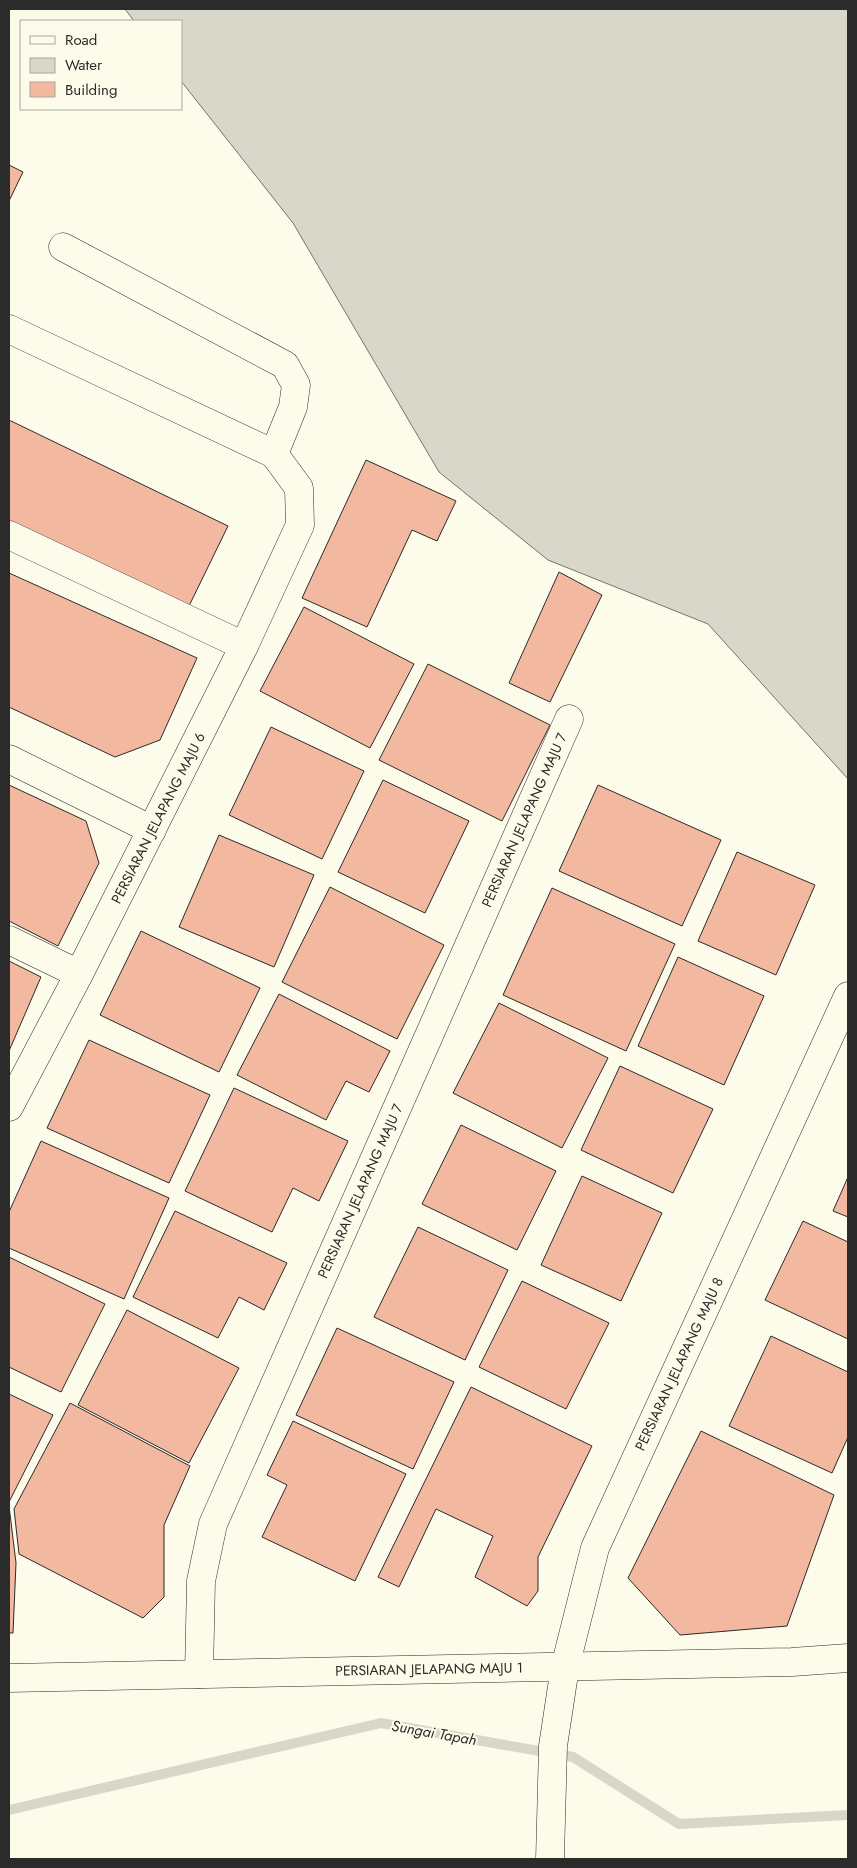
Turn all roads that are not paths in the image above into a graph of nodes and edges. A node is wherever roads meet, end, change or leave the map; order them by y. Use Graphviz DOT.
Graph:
graph roads {
  1 [pos="63,247"];
  2 [pos="9,329"];
  3 [pos="274,454"];
  4 [pos="9,535"];
  5 [pos="244,646"];
  6 [pos="569,718"];
  7 [pos="9,759"];
  8 [pos="152,830"];
  9 [pos="9,940"];
  10 [pos="79,974"];
  11 [pos="848,996"];
  12 [pos="9,1107"];
  13 [pos="848,1658"];
  14 [pos="565,1666"];
  15 [pos="199,1674"];
  16 [pos="9,1678"];
  17 [pos="550,1859"];
  1 -- 3 [label="street"];
  2 -- 3 [label="street"];
  3 -- 5 [label="street, PERSIARAN JELAPANG MAJU 6"];
  4 -- 5 [label="street"];
  5 -- 8 [label="street, PERSIARAN JELAPANG MAJU 6"];
  6 -- 15 [label="street, PERSIARAN JELAPANG MAJU 7"];
  7 -- 8 [label="street"];
  8 -- 10 [label="street, PERSIARAN JELAPANG MAJU 6"];
  9 -- 10 [label="street"];
  10 -- 12 [label="street, PERSIARAN JELAPANG MAJU 6"];
  11 -- 14 [label="street, PERSIARAN JELAPANG MAJU 8"];
  13 -- 14 [label="street, PERSIARAN JELAPANG MAJU 1"];
  14 -- 15 [label="street, PERSIARAN JELAPANG MAJU 1"];
  14 -- 17 [label="street, PERSIARAN JELAPANG MAJU 8"];
  15 -- 16 [label="street, PERSIARAN JELAPANG MAJU 1"];
}
